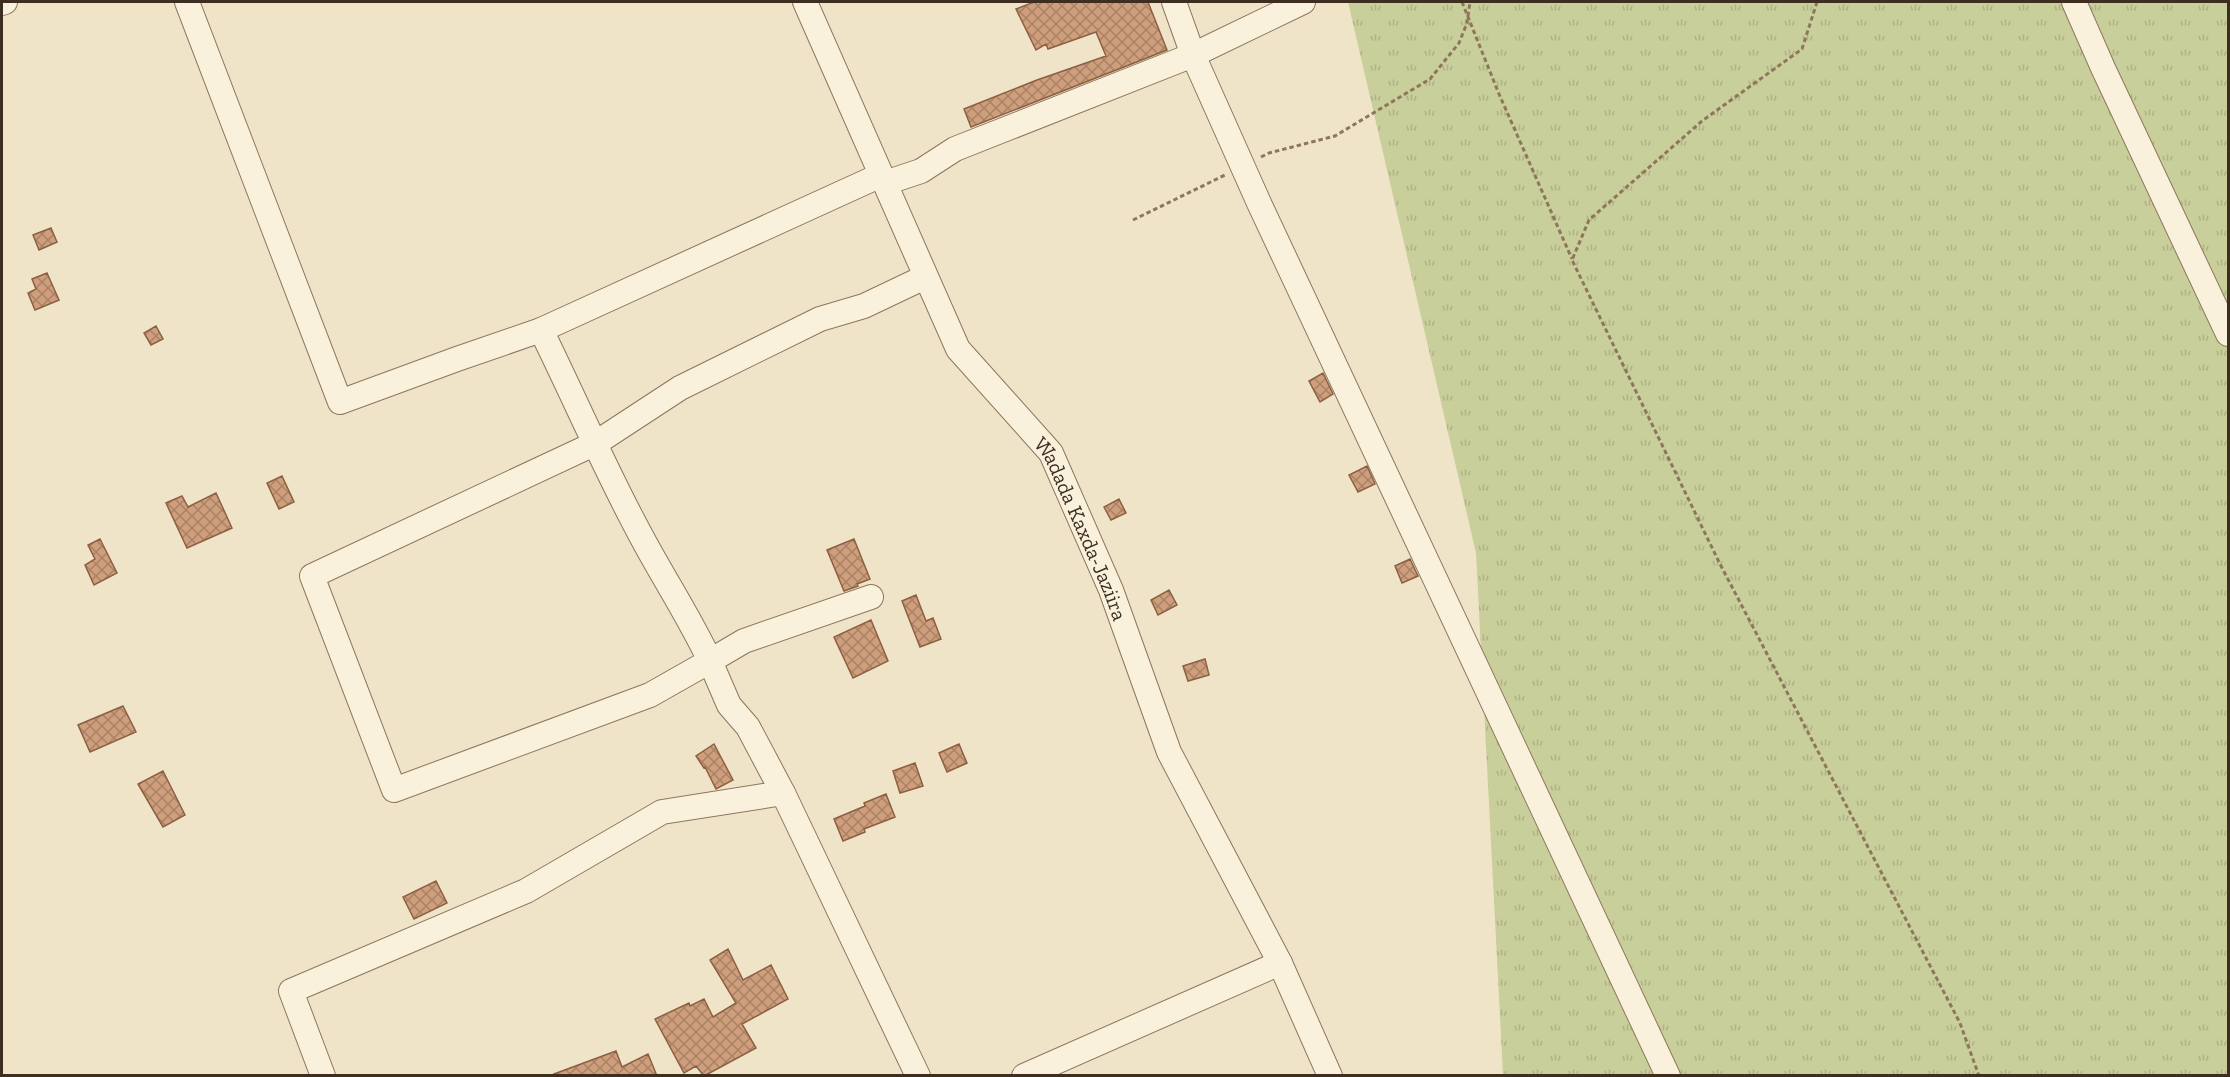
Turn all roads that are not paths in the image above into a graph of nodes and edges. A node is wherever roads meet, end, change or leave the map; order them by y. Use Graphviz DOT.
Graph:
graph roads {
  1 [pos="187,2"];
  2 [pos="805,2"];
  3 [pos="1174,2"];
  4 [pos="1303,2"];
  5 [pos="2074,2"];
  6 [pos="1193,55"];
  7 [pos="883,179"];
  8 [pos="925,277"];
  9 [pos="541,330"];
  10 [pos="2229,334"];
  11 [pos="596,443"];
  12 [pos="871,597"];
  13 [pos="710,661"];
  14 [pos="783,793"];
  15 [pos="1280,963"];
  16 [pos="323,1076"];
  17 [pos="918,1076"];
  18 [pos="1024,1076"];
  19 [pos="1330,1076"];
  20 [pos="1668,1076"];
  1 -- 9 [label="street"];
  2 -- 7 [label="street, Wadada Kaxda-Jaziira"];
  3 -- 6 [label="street"];
  4 -- 6 [label="street"];
  5 -- 10 [label="street"];
  6 -- 7 [label="street"];
  6 -- 20 [label="street"];
  7 -- 8 [label="street, Wadada Kaxda-Jaziira"];
  7 -- 9 [label="street"];
  8 -- 11 [label="street"];
  8 -- 15 [label="street, Wadada Kaxda-Jaziira"];
  9 -- 11 [label="street"];
  11 -- 13 [label="street"];
  11 -- 13 [label="street"];
  12 -- 13 [label="street"];
  13 -- 14 [label="street"];
  14 -- 16 [label="street"];
  14 -- 17 [label="street"];
  15 -- 18 [label="street"];
  15 -- 19 [label="street, Wadada Kaxda-Jaziira"];
}
